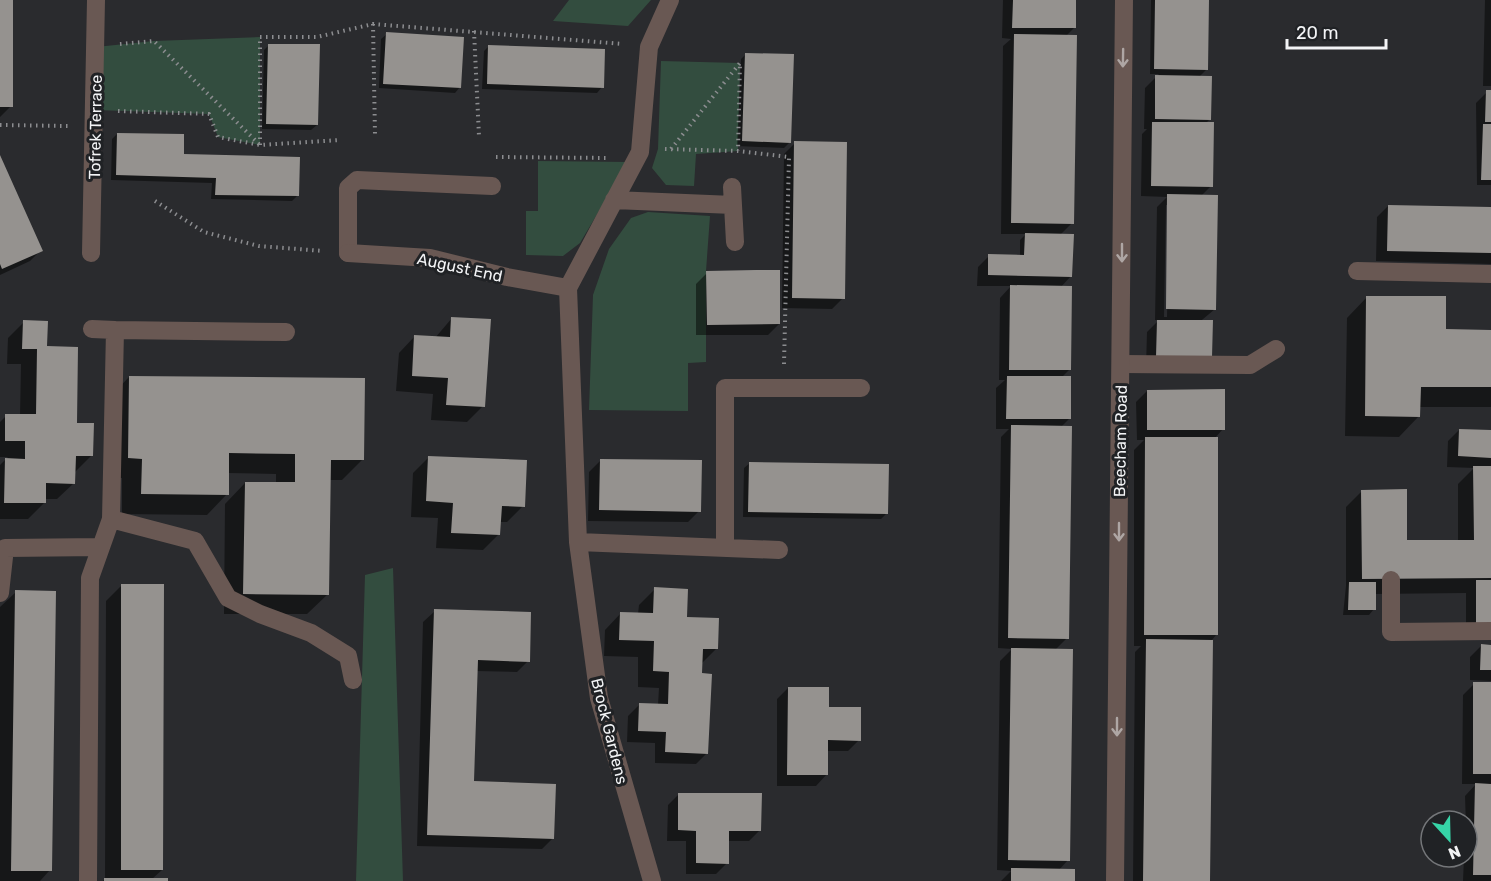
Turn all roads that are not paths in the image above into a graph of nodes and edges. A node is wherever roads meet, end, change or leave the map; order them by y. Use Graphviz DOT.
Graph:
graph roads {
  1 [pos="96,0"];
  2 [pos="670,0"];
  3 [pos="1124,0"];
  4 [pos="492,186"];
  5 [pos="614,200"];
  6 [pos="735,242"];
  7 [pos="92,254"];
  8 [pos="1357,271"];
  9 [pos="1491,274"];
  10 [pos="568,288"];
  11 [pos="92,329"];
  12 [pos="115,330"];
  13 [pos="286,332"];
  14 [pos="1276,349"];
  15 [pos="1121,364"];
  16 [pos="861,387"];
  17 [pos="111,519"];
  18 [pos="578,542"];
  19 [pos="725,546"];
  20 [pos="101,547"];
  21 [pos="779,550"];
  22 [pos="1391,580"];
  23 [pos="0,592"];
  24 [pos="1491,631"];
  25 [pos="353,680"];
  26 [pos="88,881"];
  27 [pos="652,881"];
  28 [pos="1115,881"];
  1 -- 7 [label="street, Tofrek Terrace"];
  2 -- 5 [label="street"];
  3 -- 15 [label="street, Beecham Road, one-way"];
  4 -- 10 [label="street, August End"];
  5 -- 6 [label="street"];
  5 -- 10 [label="street"];
  8 -- 9 [label="street"];
  10 -- 18 [label="street"];
  11 -- 12 [label="street"];
  12 -- 13 [label="street"];
  12 -- 17 [label="street"];
  14 -- 15 [label="street"];
  15 -- 28 [label="street, Beecham Road, one-way"];
  16 -- 19 [label="street"];
  17 -- 20 [label="street"];
  17 -- 25 [label="street"];
  18 -- 19 [label="street"];
  18 -- 27 [label="street, Brock Gardens"];
  19 -- 21 [label="street"];
  20 -- 23 [label="street"];
  20 -- 26 [label="street"];
  22 -- 24 [label="street"];
}
